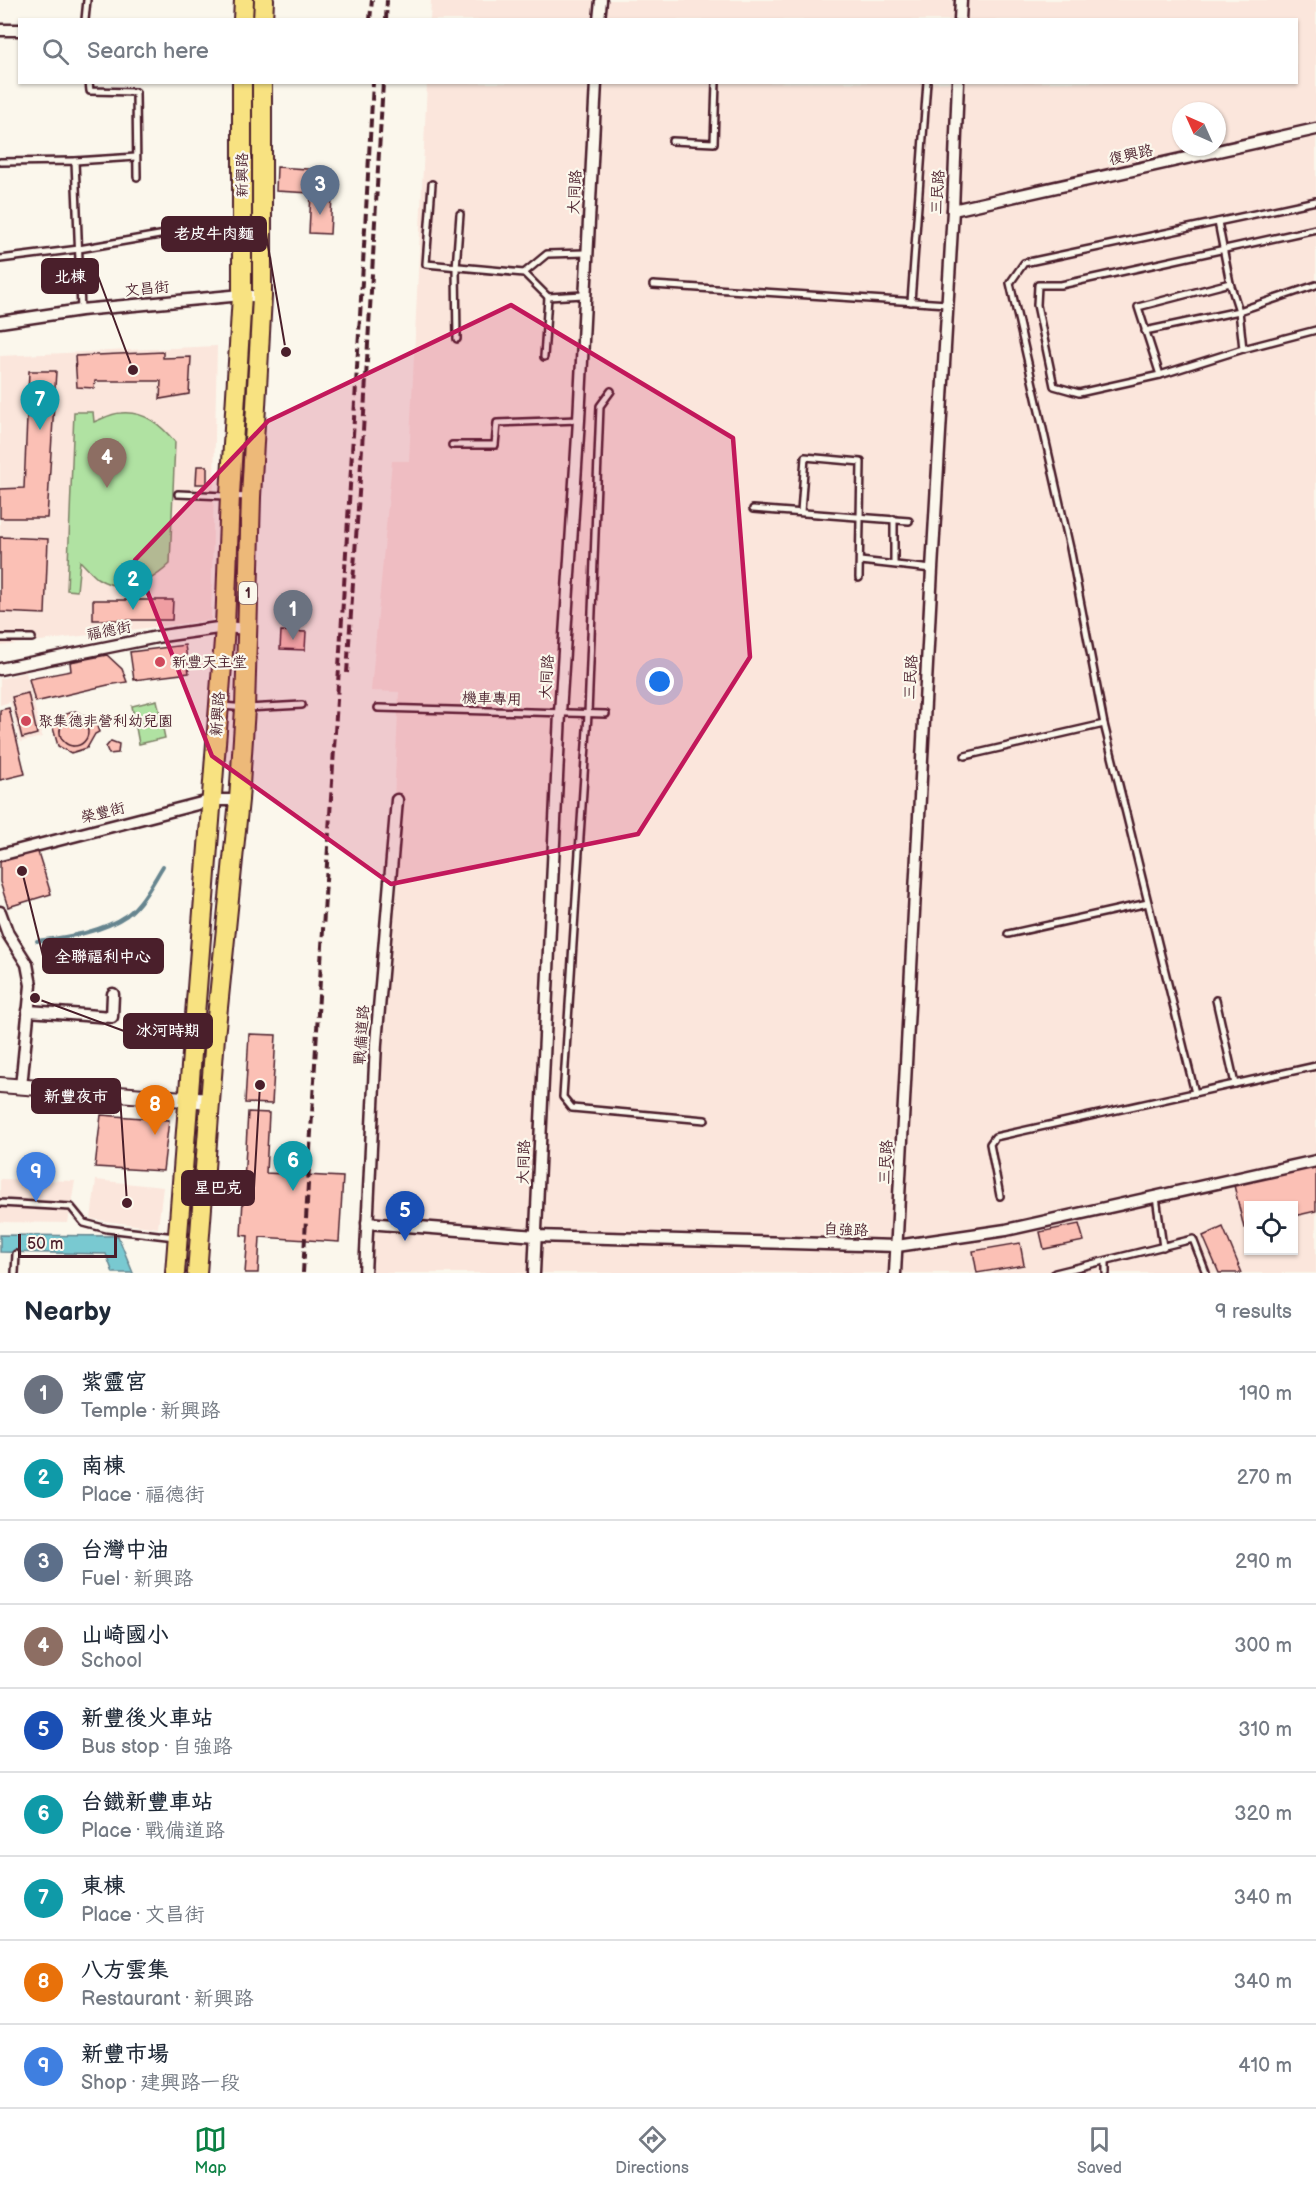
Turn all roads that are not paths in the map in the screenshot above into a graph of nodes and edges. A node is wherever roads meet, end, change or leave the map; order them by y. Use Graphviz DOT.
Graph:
graph roads {
  1 [pos="87,0"];
  2 [pos="244,0"];
  3 [pos="264,0"];
  4 [pos="601,0"];
  5 [pos="961,0"];
  6 [pos="85,18"];
  7 [pos="243,18"];
  8 [pos="263,18"];
  9 [pos="599,18"];
  10 [pos="960,18"];
  11 [pos="0,30"];
  12 [pos="18,30"];
  13 [pos="90,84"];
  14 [pos="242,84"];
  15 [pos="262,84"];
  16 [pos="596,84"];
  17 [pos="716,84"];
  18 [pos="927,84"];
  19 [pos="958,84"];
  20 [pos="1316,129"];
  21 [pos="672,141"];
  22 [pos="136,157"];
  23 [pos="75,161"];
  24 [pos="0,162"];
  25 [pos="136,177"];
  26 [pos="432,184"];
  27 [pos="1316,201"];
  28 [pos="953,210"];
  29 [pos="460,214"];
  30 [pos="1218,222"];
  31 [pos="1316,228"];
  32 [pos="171,233"];
  33 [pos="79,249"];
  34 [pos="1223,249"];
  35 [pos="586,253"];
  36 [pos="0,259"];
  37 [pos="456,268"];
  38 [pos="524,273"];
  39 [pos="1230,283"];
  40 [pos="653,285"];
  41 [pos="1316,285"];
  42 [pos="242,295"];
  43 [pos="584,295"];
  44 [pos="262,297"];
  45 [pos="548,297"];
  46 [pos="911,302"];
  47 [pos="947,304"];
  48 [pos="81,310"];
  49 [pos="1239,311"];
  50 [pos="0,322"];
  51 [pos="1316,330"];
  52 [pos="1145,331"];
  53 [pos="457,339"];
  54 [pos="1243,349"];
  55 [pos="544,357"];
  56 [pos="1160,375"];
  57 [pos="611,391"];
  58 [pos="579,420"];
  59 [pos="452,445"];
  60 [pos="178,494"];
  61 [pos="230,495"];
  62 [pos="250,497"];
  63 [pos="753,509"];
  64 [pos="801,512"];
  65 [pos="861,516"];
  66 [pos="894,519"];
  67 [pos="909,520"];
  68 [pos="860,561"];
  69 [pos="894,564"];
  70 [pos="932,569"];
  71 [pos="859,578"];
  72 [pos="225,627"];
  73 [pos="247,629"];
  74 [pos="0,638"];
  75 [pos="32,638"];
  76 [pos="0,669"];
  77 [pos="302,705"];
  78 [pos="218,706"];
  79 [pos="245,708"];
  80 [pos="378,708"];
  81 [pos="560,714"];
  82 [pos="588,714"];
  83 [pos="606,714"];
  84 [pos="1104,724"];
  85 [pos="965,756"];
  86 [pos="213,800"];
  87 [pos="239,800"];
  88 [pos="398,800"];
  89 [pos="0,855"];
  90 [pos="1148,903"];
  91 [pos="0,912"];
  92 [pos="1008,934"];
  93 [pos="113,994"];
  94 [pos="1215,1000"];
  95 [pos="28,1011"];
  96 [pos="1316,1066"];
  97 [pos="1235,1084"];
  98 [pos="0,1085"];
  99 [pos="21,1087"];
  100 [pos="1195,1093"];
  101 [pos="190,1100"];
  102 [pos="210,1101"];
  103 [pos="705,1120"];
  104 [pos="1316,1161"];
  105 [pos="1000,1196"];
  106 [pos="1156,1197"];
  107 [pos="0,1203"];
  108 [pos="367,1223"];
  109 [pos="536,1236"];
  110 [pos="177,1237"];
  111 [pos="897,1246"];
  112 [pos="1163,1246"];
  113 [pos="16,1254"];
  114 [pos="1106,1260"];
  115 [pos="15,1273"];
  116 [pos="175,1273"];
  117 [pos="197,1273"];
  118 [pos="365,1273"];
  119 [pos="534,1273"];
  120 [pos="895,1273"];
  121 [pos="1055,1273"];
  122 [pos="1106,1273"];
  123 [pos="1206,1273"];
  1 -- 6 [label="lane"];
  2 -- 7 [label="main road"];
  3 -- 8 [label="main road"];
  4 -- 9 [label="street"];
  5 -- 10 [label="street"];
  11 -- 12 [label="street"];
  13 -- 22 [label="lane"];
  14 -- 42 [label="main road, 新興路 / 1"];
  15 -- 44 [label="main road, 新興路 / 1"];
  16 -- 35 [label="street, 大同路"];
  17 -- 21 [label="lane"];
  18 -- 46 [label="lane"];
  19 -- 28 [label="street, 三民路"];
  20 -- 28 [label="street, 復興路"];
  22 -- 23 [label="lane"];
  22 -- 25 [label="lane"];
  23 -- 24 [label="lane"];
  23 -- 33 [label="lane"];
  26 -- 37 [label="lane"];
  27 -- 30 [label="lane"];
  28 -- 47 [label="street, 三民路"];
  29 -- 37 [label="lane"];
  30 -- 34 [label="lane"];
  30 -- 84 [label="lane"];
  31 -- 34 [label="lane"];
  32 -- 33 [label="lane"];
  33 -- 36 [label="lane"];
  33 -- 48 [label="lane"];
  34 -- 39 [label="lane"];
  34 -- 56 [label="lane"];
  35 -- 38 [label="lane"];
  35 -- 43 [label="street, 大同路"];
  37 -- 38 [label="lane"];
  37 -- 53 [label="lane"];
  38 -- 45 [label="lane"];
  39 -- 49 [label="lane"];
  39 -- 52 [label="lane"];
  40 -- 46 [label="lane"];
  41 -- 49 [label="lane"];
  42 -- 44 [label="street, 文昌街"];
  42 -- 48 [label="street, 文昌街"];
  42 -- 61 [label="main road, 新興路 / 1"];
  43 -- 45 [label="lane"];
  43 -- 58 [label="street, 大同路"];
  44 -- 62 [label="main road, 新興路 / 1"];
  45 -- 55 [label="lane"];
  46 -- 47 [label="lane"];
  47 -- 70 [label="street, 三民路"];
  48 -- 50 [label="street, 文昌街"];
  49 -- 52 [label="lane"];
  49 -- 54 [label="lane"];
  51 -- 54 [label="lane"];
  52 -- 56 [label="lane"];
  54 -- 56 [label="lane"];
  57 -- 82 [label="lane"];
  58 -- 59 [label="lane"];
  58 -- 81 [label="street, 大同路"];
  60 -- 61 [label="lane"];
  61 -- 62 [label="lane"];
  61 -- 72 [label="main road, 新興路 / 1"];
  62 -- 73 [label="main road, 新興路 / 1"];
  63 -- 64 [label="lane"];
  64 -- 65 [label="lane"];
  64 -- 65 [label="lane"];
  65 -- 66 [label="lane"];
  65 -- 68 [label="lane"];
  66 -- 67 [label="lane"];
  66 -- 69 [label="lane"];
  68 -- 69 [label="lane"];
  68 -- 71 [label="lane"];
  69 -- 70 [label="lane"];
  70 -- 111 [label="street, 三民路"];
  72 -- 73 [label="street, 福德街"];
  72 -- 76 [label="street, 福德街"];
  72 -- 78 [label="main road, 新興路 / 1"];
  73 -- 79 [label="main road, 新興路 / 1"];
  74 -- 75 [label="lane"];
  77 -- 79 [label="lane"];
  78 -- 79 [label="lane"];
  78 -- 86 [label="main road, 新興路 / 1"];
  79 -- 87 [label="main road, 新興路 / 1"];
  80 -- 81 [label="lane, 機車專用"];
  81 -- 82 [label="lane, 機車專用"];
  81 -- 109 [label="street, 大同路"];
  82 -- 83 [label="lane, 機車專用"];
  82 -- 103 [label="lane"];
  84 -- 85 [label="lane"];
  84 -- 90 [label="lane"];
  86 -- 87 [label="street, 榮豐街"];
  86 -- 89 [label="street, 榮豐街"];
  86 -- 101 [label="main road, 新興路 / 1"];
  87 -- 102 [label="main road, 新興路 / 1"];
  88 -- 108 [label="street, 戰備道路"];
  90 -- 92 [label="lane"];
  90 -- 100 [label="lane"];
  91 -- 95 [label="street"];
  93 -- 95 [label="street"];
  94 -- 97 [label="lane"];
  95 -- 99 [label="street"];
  96 -- 97 [label="lane"];
  97 -- 100 [label="lane"];
  98 -- 99 [label="street"];
  99 -- 101 [label="street"];
  100 -- 105 [label="lane"];
  101 -- 102 [label="street"];
  101 -- 110 [label="main road, 新興路 / 1"];
  102 -- 117 [label="main road, 新興路 / 1"];
  104 -- 106 [label="street, 自強路"];
  106 -- 111 [label="street, 自強路"];
  106 -- 112 [label="lane"];
  107 -- 110 [label="lane"];
  108 -- 109 [label="street, 自強路"];
  108 -- 118 [label="street, 戰備道路"];
  109 -- 111 [label="street, 自強路"];
  109 -- 119 [label="street, 大同路"];
  110 -- 116 [label="main road, 新興路 / 1"];
  111 -- 120 [label="street, 三民路"];
  112 -- 114 [label="lane"];
  112 -- 123 [label="lane"];
  113 -- 115 [label="lane"];
  114 -- 121 [label="lane"];
  114 -- 122 [label="lane"];
}
